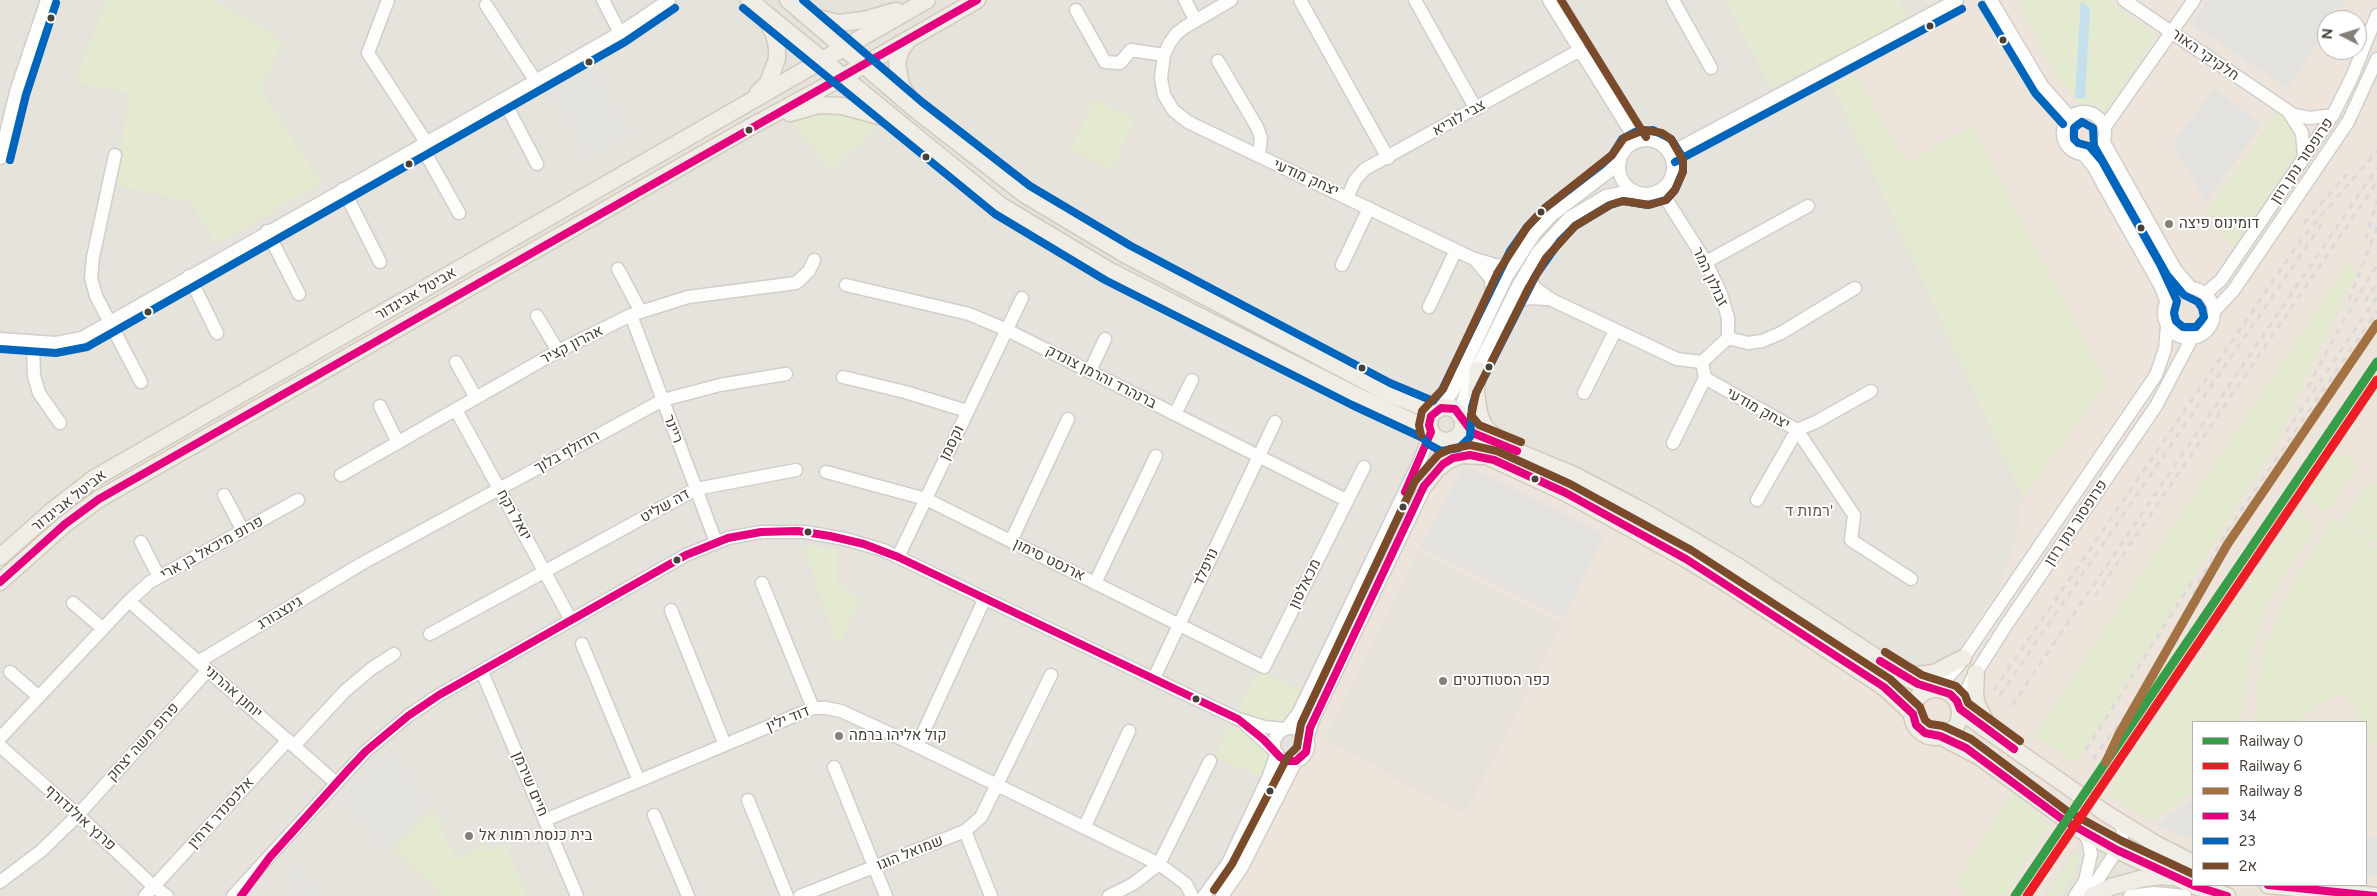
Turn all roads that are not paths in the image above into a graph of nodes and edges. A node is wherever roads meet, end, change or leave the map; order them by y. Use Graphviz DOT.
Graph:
graph roads {
  1 [pos="48,0"];
  2 [pos="388,0"];
  3 [pos="603,0"];
  4 [pos="670,0"];
  5 [pos="749,0"];
  6 [pos="788,0"];
  7 [pos="977,0"];
  8 [pos="1185,0"];
  9 [pos="1232,0"];
  10 [pos="1300,0"];
  11 [pos="1415,0"];
  12 [pos="1549,0"];
  13 [pos="1673,0"];
  14 [pos="1957,0"];
  15 [pos="1991,0"];
  16 [pos="2124,0"];
  17 [pos="2194,0"];
  18 [pos="925,1"];
  19 [pos="486,5"];
  20 [pos="1076,10"];
  21 [pos="801,11"];
  22 [pos="2377,15"];
  23 [pos="1196,21"];
  24 [pos="2173,32"];
  25 [pos="620,33"];
  26 [pos="909,39"];
  27 [pos="844,48"];
  28 [pos="1580,50"];
  29 [pos="1164,55"];
  30 [pos="2377,59"];
  31 [pos="823,60"];
  32 [pos="1218,61"];
  33 [pos="863,65"];
  34 [pos="1711,68"];
  35 [pos="843,77"];
  36 [pos="535,80"];
  37 [pos="503,99"];
  38 [pos="745,105"];
  39 [pos="1476,109"];
  40 [pos="916,110"];
  41 [pos="2286,110"];
  42 [pos="2332,116"];
  43 [pos="2070,117"];
  44 [pos="896,120"];
  45 [pos="752,126"];
  46 [pos="2104,134"];
  47 [pos="1637,142"];
  48 [pos="423,144"];
  49 [pos="1670,153"];
  50 [pos="2083,154"];
  51 [pos="115,155"];
  52 [pos="1259,156"];
  53 [pos="2304,157"];
  54 [pos="0,158"];
  55 [pos="1388,158"];
  56 [pos="1620,160"];
  57 [pos="537,164"];
  58 [pos="343,189"];
  59 [pos="1661,190"];
  60 [pos="1632,191"];
  61 [pos="1348,196"];
  62 [pos="1808,206"];
  63 [pos="1369,208"];
  64 [pos="459,213"];
  65 [pos="267,231"];
  66 [pos="1456,250"];
  67 [pos="1519,256"];
  68 [pos="1472,258"];
  69 [pos="814,260"];
  70 [pos="380,262"];
  71 [pos="1706,262"];
  72 [pos="1342,265"];
  73 [pos="618,269"];
  74 [pos="1526,270"];
  75 [pos="189,276"];
  76 [pos="846,285"];
  77 [pos="1855,288"];
  78 [pos="2191,288"];
  79 [pos="299,294"];
  80 [pos="2205,294"];
  81 [pos="1022,298"];
  82 [pos="1552,300"];
  83 [pos="2167,303"];
  84 [pos="1429,307"];
  85 [pos="1492,308"];
  86 [pos="2214,311"];
  87 [pos="1506,312"];
  88 [pos="636,313"];
  89 [pos="537,316"];
  90 [pos="109,323"];
  91 [pos="2167,326"];
  92 [pos="1007,330"];
  93 [pos="1615,331"];
  94 [pos="217,333"];
  95 [pos="1728,338"];
  96 [pos="2192,338"];
  97 [pos="0,339"];
  98 [pos="1105,339"];
  99 [pos="33,343"];
  100 [pos="558,351"];
  101 [pos="456,362"];
  102 [pos="1702,362"];
  103 [pos="1478,370"];
  104 [pos="1090,371"];
  105 [pos="786,374"];
  106 [pos="843,378"];
  107 [pos="1705,378"];
  108 [pos="1192,380"];
  109 [pos="141,382"];
  110 [pos="1871,391"];
  111 [pos="1584,392"];
  112 [pos="476,398"];
  113 [pos="663,400"];
  114 [pos="380,406"];
  115 [pos="456,410"];
  116 [pos="1438,410"];
  117 [pos="967,412"];
  118 [pos="1175,414"];
  119 [pos="1068,419"];
  120 [pos="1462,419"];
  121 [pos="1274,422"];
  122 [pos="60,423"];
  123 [pos="1797,430"];
  124 [pos="1430,431"];
  125 [pos="1448,441"];
  126 [pos="398,443"];
  127 [pos="1673,443"];
  128 [pos="1509,448"];
  129 [pos="1156,456"];
  130 [pos="1258,456"];
  131 [pos="1494,460"];
  132 [pos="1364,467"];
  133 [pos="796,470"];
  134 [pos="826,472"];
  135 [pos="341,475"];
  136 [pos="1424,486"];
  137 [pos="500,489"];
  138 [pos="696,489"];
  139 [pos="224,495"];
  140 [pos="926,499"];
  141 [pos="298,500"];
  142 [pos="1346,500"];
  143 [pos="1757,500"];
  144 [pos="242,531"];
  145 [pos="1011,541"];
  146 [pos="141,542"];
  147 [pos="716,542"];
  148 [pos="0,557"];
  149 [pos="898,557"];
  150 [pos="362,564"];
  151 [pos="545,572"];
  152 [pos="159,577"];
  153 [pos="1911,579"];
  154 [pos="0,582"];
  155 [pos="762,582"];
  156 [pos="1095,583"];
  157 [pos="985,598"];
  158 [pos="129,600"];
  159 [pos="73,603"];
  160 [pos="671,610"];
  161 [pos="571,620"];
  162 [pos="1179,625"];
  163 [pos="102,628"];
  164 [pos="430,634"];
  165 [pos="582,644"];
  166 [pos="394,654"];
  167 [pos="1963,658"];
  168 [pos="198,662"];
  169 [pos="1264,667"];
  170 [pos="208,670"];
  171 [pos="1895,670"];
  172 [pos="10,672"];
  173 [pos="482,672"];
  174 [pos="1976,673"];
  175 [pos="1051,675"];
  176 [pos="1154,678"];
  177 [pos="1934,689"];
  178 [pos="38,696"];
  179 [pos="1959,707"];
  180 [pos="813,708"];
  181 [pos="1913,714"];
  182 [pos="1238,719"];
  183 [pos="1286,729"];
  184 [pos="1129,731"];
  185 [pos="1940,736"];
  186 [pos="1995,736"];
  187 [pos="0,738"];
  188 [pos="1306,739"];
  189 [pos="291,743"];
  190 [pos="725,745"];
  191 [pos="0,746"];
  192 [pos="917,746"];
  193 [pos="1276,752"];
  194 [pos="1296,760"];
  195 [pos="1210,762"];
  196 [pos="834,767"];
  197 [pos="639,781"];
  198 [pos="336,783"];
  199 [pos="999,785"];
  200 [pos="748,800"];
  201 [pos="78,815"];
  202 [pos="654,815"];
  203 [pos="545,820"];
  204 [pos="2120,822"];
  205 [pos="1084,826"];
  206 [pos="2079,829"];
  207 [pos="965,831"];
  208 [pos="2117,850"];
  209 [pos="270,857"];
  210 [pos="2192,862"];
  211 [pos="1159,864"];
  212 [pos="874,868"];
  213 [pos="2179,878"];
  214 [pos="0,882"];
  215 [pos="2192,883"];
  216 [pos="1186,884"];
  217 [pos="1214,884"];
  218 [pos="2200,886"];
  219 [pos="2278,886"];
  220 [pos="157,893"];
  221 [pos="233,896"];
  222 [pos="241,896"];
  223 [pos="577,896"];
  224 [pos="688,896"];
  225 [pos="787,896"];
  226 [pos="800,896"];
  227 [pos="886,896"];
  228 [pos="991,896"];
  229 [pos="1109,896"];
  230 [pos="1192,896"];
  231 [pos="1204,896"];
  232 [pos="1222,896"];
  233 [pos="2075,896"];
  234 [pos="2087,896"];
  235 [pos="2092,896"];
  236 [pos="2130,896"];
  237 [pos="2185,896"];
  238 [pos="2227,896"];
  239 [pos="2375,896"];
  1 -- 54 [label="street"];
  2 -- 48 [label="street"];
  3 -- 25 [label="street"];
  4 -- 25 [label="street"];
  5 -- 31 [label="main road"];
  5 -- 38 [label="main road"];
  6 -- 21 [label="main road"];
  7 -- 26 [label="main road, אביטל אביגדור"];
  8 -- 23 [label="street"];
  9 -- 23 [label="street"];
  10 -- 55 [label="street"];
  11 -- 39 [label="street"];
  12 -- 28 [label="street"];
  13 -- 34 [label="street"];
  14 -- 49 [label="street"];
  15 -- 43 [label="street"];
  16 -- 24 [label="street, חלקיקי האור"];
  17 -- 24 [label="street"];
  18 -- 21 [label="main road"];
  18 -- 27 [label="main road, אביטל אביגדור"];
  19 -- 36 [label="street"];
  20 -- 29 [label="street"];
  21 -- 27 [label="main road"];
  22 -- 42 [label="street, פרופסור נתן רוזן"];
  23 -- 29 [label="street"];
  24 -- 41 [label="street, חלקיקי האור"];
  24 -- 46 [label="street"];
  25 -- 36 [label="street"];
  26 -- 33 [label="main road, אביטל אביגדור"];
  26 -- 40 [label="main road"];
  27 -- 31 [label="main road, אביטל אביגדור"];
  27 -- 33 [label="main road"];
  28 -- 39 [label="street, צבי לוריא"];
  28 -- 47 [label="street"];
  29 -- 52 [label="street, יצחק מודעי"];
  30 -- 86 [label="street, פרופסור נתן רוזן"];
  31 -- 35 [label="main road"];
  31 -- 38 [label="main road, אביטל אביגדור"];
  32 -- 52 [label="street"];
  33 -- 35 [label="main road, אביטל אביגדור"];
  33 -- 40 [label="main road"];
  35 -- 44 [label="main road"];
  35 -- 45 [label="main road, אביטל אביגדור"];
  36 -- 37 [label="street"];
  37 -- 48 [label="street"];
  37 -- 57 [label="street"];
  38 -- 148 [label="main road, אביטל אביגדור"];
  39 -- 55 [label="street, צבי לוריא"];
  40 -- 116 [label="main road"];
  41 -- 42 [label="street, חלקיקי האור"];
  41 -- 53 [label="street, חלקיקי האור"];
  42 -- 53 [label="street, פרופסור נתן רוזן"];
  43 -- 46 [label="street"];
  43 -- 50 [label="street"];
  44 -- 45 [label="main road"];
  44 -- 124 [label="main road"];
  45 -- 154 [label="main road, אביטל אביגדור"];
  46 -- 50 [label="street"];
  46 -- 78 [label="street"];
  47 -- 49 [label="street"];
  47 -- 56 [label="street"];
  48 -- 58 [label="street"];
  48 -- 64 [label="street"];
  49 -- 59 [label="street"];
  50 -- 83 [label="street"];
  51 -- 90 [label="street"];
  52 -- 61 [label="street, יצחק מודעי"];
  53 -- 80 [label="street, פרופסור נתן רוזן"];
  55 -- 61 [label="street, צבי לוריא"];
  56 -- 60 [label="street"];
  56 -- 67 [label="street"];
  58 -- 65 [label="street"];
  58 -- 70 [label="street"];
  59 -- 60 [label="street"];
  59 -- 71 [label="street, זבולון המר"];
  60 -- 74 [label="street"];
  61 -- 63 [label="street, יצחק מודעי"];
  62 -- 71 [label="street"];
  63 -- 66 [label="street, יצחק מודעי"];
  63 -- 72 [label="street"];
  65 -- 75 [label="street"];
  65 -- 79 [label="street"];
  66 -- 68 [label="street, יצחק מודעי"];
  66 -- 84 [label="street"];
  67 -- 68 [label="street, יצחק מודעי"];
  67 -- 85 [label="street"];
  68 -- 85 [label="street, יצחק מודעי"];
  69 -- 88 [label="street, אהרון קציר"];
  71 -- 95 [label="street, זבולון המר"];
  73 -- 88 [label="street, ריינר"];
  74 -- 82 [label="street"];
  74 -- 87 [label="street"];
  75 -- 90 [label="street"];
  75 -- 94 [label="street"];
  76 -- 92 [label="street, ברנהרד והרמן צונדק"];
  77 -- 95 [label="street"];
  78 -- 80 [label="street"];
  78 -- 83 [label="street"];
  80 -- 86 [label="street"];
  81 -- 92 [label="street, וקסמן"];
  82 -- 87 [label="street"];
  82 -- 93 [label="street"];
  83 -- 91 [label="street"];
  85 -- 116 [label="street"];
  86 -- 96 [label="street"];
  87 -- 103 [label="street"];
  88 -- 100 [label="street, אהרון קציר"];
  88 -- 113 [label="street, ריינר"];
  89 -- 100 [label="street"];
  90 -- 99 [label="street"];
  90 -- 109 [label="street"];
  91 -- 96 [label="street"];
  91 -- 167 [label="street, פרופסור נתן רוזן"];
  92 -- 104 [label="street, ברנהרד והרמן צונדק"];
  92 -- 117 [label="street, וקסמן"];
  93 -- 102 [label="street"];
  93 -- 111 [label="street"];
  95 -- 102 [label="street"];
  96 -- 174 [label="street, פרופסור נתן רוזן"];
  97 -- 99 [label="street"];
  98 -- 104 [label="street"];
  99 -- 122 [label="street"];
  100 -- 112 [label="street, אהרון קציר"];
  101 -- 112 [label="street"];
  102 -- 107 [label="street"];
  103 -- 120 [label="street"];
  103 -- 128 [label="main road"];
  104 -- 118 [label="street, ברנהרד והרמן צונדק"];
  105 -- 113 [label="street, רודולף בלוך"];
  106 -- 117 [label="street"];
  107 -- 123 [label="street, יצחק מודעי"];
  107 -- 127 [label="street"];
  108 -- 118 [label="street"];
  110 -- 123 [label="street"];
  112 -- 115 [label="street, אהרון קציר"];
  113 -- 137 [label="street, רודולף בלוך"];
  113 -- 138 [label="street, ריינר"];
  114 -- 126 [label="street"];
  115 -- 126 [label="street, אהרון קציר"];
  115 -- 137 [label="street, יואל רקח"];
  116 -- 120 [label="main road"];
  116 -- 124 [label="main road"];
  117 -- 140 [label="street, וקסמן"];
  118 -- 130 [label="street, ברנהרד והרמן צונדק"];
  119 -- 145 [label="street"];
  120 -- 125 [label="main road"];
  120 -- 128 [label="main road"];
  121 -- 130 [label="street, נויפלד"];
  123 -- 143 [label="street"];
  123 -- 153 [label="street, יצחק מודעי"];
  124 -- 125 [label="main road"];
  124 -- 183 [label="street"];
  125 -- 131 [label="main road"];
  125 -- 136 [label="street"];
  126 -- 135 [label="street, אהרון קציר"];
  128 -- 171 [label="main road"];
  129 -- 156 [label="street"];
  130 -- 142 [label="street, ברנהרד והרמן צונדק"];
  130 -- 162 [label="street, נויפלד"];
  131 -- 136 [label="main road"];
  131 -- 181 [label="main road"];
  132 -- 142 [label="street, מכאלסון"];
  133 -- 138 [label="street, דה שליט"];
  134 -- 140 [label="street, ארנסט סימון"];
  136 -- 188 [label="street"];
  137 -- 150 [label="street, רודולף בלוך"];
  137 -- 151 [label="street, יואל רקח"];
  138 -- 147 [label="street, ריינר"];
  138 -- 151 [label="street, דה שליט"];
  139 -- 144 [label="street"];
  140 -- 145 [label="street, ארנסט סימון"];
  140 -- 149 [label="street, וקסמן"];
  141 -- 144 [label="street, פרופ מיכאל בן ארי"];
  142 -- 169 [label="street, מכאלסון"];
  144 -- 152 [label="street, פרופ מיכאל בן ארי"];
  145 -- 156 [label="street, ארנסט סימון"];
  146 -- 152 [label="street"];
  147 -- 149 [label="street"];
  147 -- 161 [label="street"];
  149 -- 157 [label="street"];
  150 -- 168 [label="street, גינצבורג"];
  151 -- 161 [label="street, יואל רקח"];
  151 -- 164 [label="street, דה שליט"];
  152 -- 158 [label="street, פרופ מיכאל בן ארי"];
  155 -- 180 [label="street"];
  156 -- 162 [label="street, ארנסט סימון"];
  157 -- 176 [label="street"];
  157 -- 192 [label="street"];
  158 -- 163 [label="street"];
  158 -- 168 [label="street, יוחנן אהרוני"];
  159 -- 163 [label="street"];
  160 -- 190 [label="street"];
  161 -- 173 [label="street"];
  162 -- 169 [label="street, ארנסט סימון"];
  162 -- 176 [label="street, נויפלד"];
  163 -- 178 [label="street"];
  165 -- 197 [label="street"];
  166 -- 189 [label="street, אלכסנדר זרחין"];
  167 -- 171 [label="main road"];
  167 -- 177 [label="street, פרופסור נתן רוזן"];
  168 -- 170 [label="street, יוחנן אהרוני"];
  170 -- 189 [label="street, יוחנן אהרוני"];
  170 -- 201 [label="street, פרופ משה יצחק"];
  171 -- 177 [label="main road"];
  172 -- 178 [label="street"];
  173 -- 198 [label="street"];
  173 -- 203 [label="street, חיים שירמן"];
  174 -- 179 [label="street, פרופסור נתן רוזן"];
  174 -- 186 [label="main road"];
  175 -- 199 [label="street, שמואל הוגו"];
  176 -- 182 [label="street"];
  177 -- 179 [label="main road"];
  177 -- 181 [label="main road"];
  178 -- 187 [label="street"];
  179 -- 185 [label="main road"];
  179 -- 186 [label="main road"];
  180 -- 190 [label="street, דוד ילין"];
  180 -- 192 [label="street, דוד ילין"];
  181 -- 185 [label="main road"];
  182 -- 183 [label="street"];
  182 -- 193 [label="street"];
  183 -- 188 [label="street"];
  183 -- 193 [label="street"];
  184 -- 205 [label="street"];
  185 -- 206 [label="main road"];
  186 -- 204 [label="main road"];
  188 -- 194 [label="street"];
  189 -- 198 [label="street, יוחנן אהרוני"];
  189 -- 220 [label="street, אלכסנדר זרחין"];
  190 -- 197 [label="street, דוד ילין"];
  191 -- 201 [label="street, פרנץ אולנדורף"];
  192 -- 199 [label="street, דוד ילין"];
  193 -- 194 [label="street"];
  193 -- 217 [label="street"];
  194 -- 232 [label="street"];
  195 -- 211 [label="street"];
  196 -- 212 [label="street"];
  197 -- 203 [label="street, דוד ילין"];
  198 -- 209 [label="street"];
  199 -- 205 [label="street, דוד ילין"];
  199 -- 207 [label="street, שמואל הוגו"];
  200 -- 225 [label="street"];
  201 -- 214 [label="street, פרופ משה יצחק"];
  201 -- 220 [label="street, פרנץ אולנדורף"];
  202 -- 224 [label="street"];
  203 -- 223 [label="street, חיים שירמן"];
  204 -- 208 [label="street"];
  204 -- 210 [label="main road"];
  205 -- 211 [label="street, דוד ילין"];
  206 -- 208 [label="main road"];
  206 -- 233 [label="street"];
  207 -- 212 [label="street, שמואל הוגו"];
  207 -- 228 [label="street"];
  208 -- 213 [label="main road"];
  208 -- 234 [label="street"];
  209 -- 221 [label="street"];
  209 -- 222 [label="street"];
  211 -- 216 [label="street, דוד ילין"];
  211 -- 229 [label="street"];
  212 -- 226 [label="street, שמואל הוגו"];
  212 -- 227 [label="street"];
  213 -- 215 [label="main road"];
  213 -- 235 [label="main road"];
  216 -- 217 [label="street"];
  216 -- 230 [label="street, דוד ילין"];
  217 -- 231 [label="street"];
  218 -- 238 [label="main road"];
  219 -- 239 [label="main road"];
  236 -- 237 [label="street"];
}
